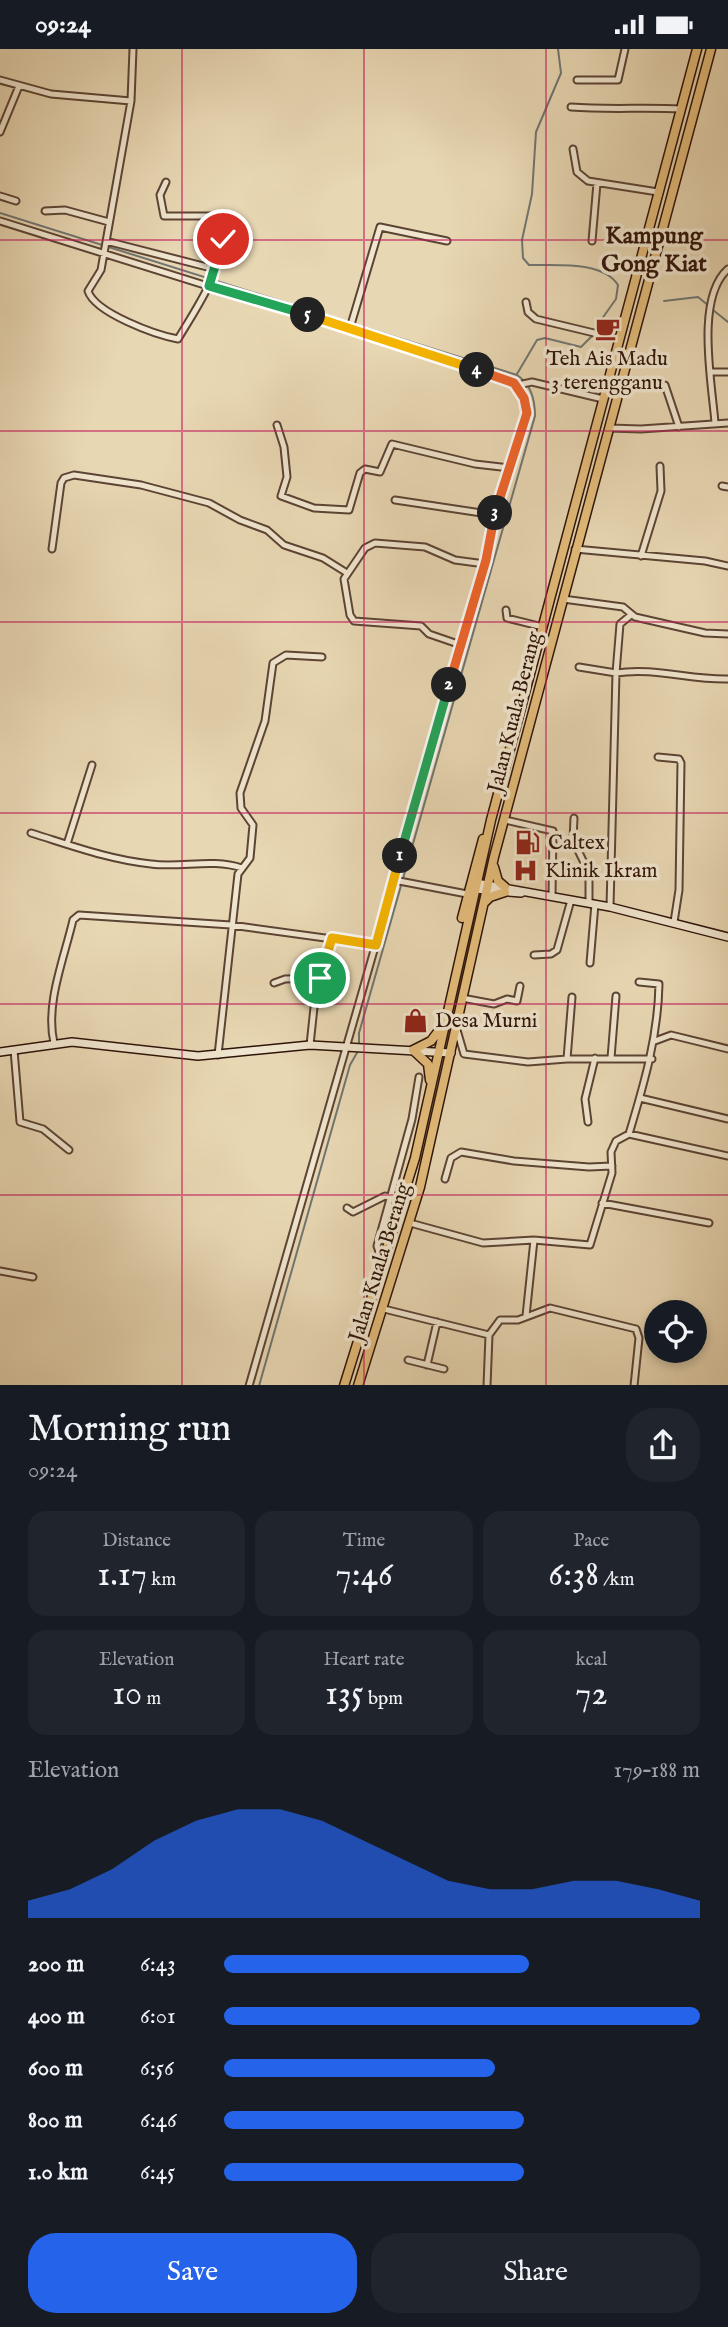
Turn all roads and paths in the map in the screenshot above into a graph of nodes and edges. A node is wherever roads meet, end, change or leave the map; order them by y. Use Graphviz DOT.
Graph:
graph roads {
  1 [pos="133,49"];
  2 [pos="625,49"];
  3 [pos="697,49"];
  4 [pos="711,49"];
  5 [pos="0,80"];
  6 [pos="577,80"];
  7 [pos="19,86"];
  8 [pos="131,101"];
  9 [pos="696,101"];
  10 [pos="570,107"];
  11 [pos="681,109"];
  12 [pos="0,132"];
  13 [pos="573,149"];
  14 [pos="166,182"];
  15 [pos="597,183"];
  16 [pos="658,192"];
  17 [pos="0,196"];
  18 [pos="16,201"];
  19 [pos="45,211"];
  20 [pos="0,221"];
  21 [pos="109,222"];
  22 [pos="447,241"];
  23 [pos="592,241"];
  24 [pos="106,242"];
  25 [pos="104,253"];
  26 [pos="728,269"];
  27 [pos="214,272"];
  28 [pos="210,284"];
  29 [pos="526,302"];
  30 [pos="350,326"];
  31 [pos="619,339"];
  32 [pos="711,372"];
  33 [pos="728,372"];
  34 [pos="519,385"];
  35 [pos="665,385"];
  36 [pos="603,399"];
  37 [pos="728,422"];
  38 [pos="715,423"];
  39 [pos="277,425"];
  40 [pos="679,427"];
  41 [pos="609,428"];
  42 [pos="660,465"];
  43 [pos="510,468"];
  44 [pos="395,500"];
  45 [pos="495,515"];
  46 [pos="52,549"];
  47 [pos="575,549"];
  48 [pos="641,556"];
  49 [pos="485,564"];
  50 [pos="728,566"];
  51 [pos="347,573"];
  52 [pos="561,599"];
  53 [pos="506,610"];
  54 [pos="631,615"];
  55 [pos="543,627"];
  56 [pos="728,635"];
  57 [pos="461,645"];
  58 [pos="322,657"];
  59 [pos="579,667"];
  60 [pos="616,673"];
  61 [pos="728,679"];
  62 [pos="657,757"];
  63 [pos="92,765"];
  64 [pos="575,818"];
  65 [pos="491,820"];
  66 [pos="505,820"];
  67 [pos="31,833"];
  68 [pos="67,844"];
  69 [pos="494,857"];
  70 [pos="243,868"];
  71 [pos="396,880"];
  72 [pos="487,887"];
  73 [pos="473,888"];
  74 [pos="505,890"];
  75 [pos="552,896"];
  76 [pos="571,900"];
  77 [pos="592,904"];
  78 [pos="610,907"];
  79 [pos="482,908"];
  80 [pos="674,922"];
  81 [pos="231,925"];
  82 [pos="728,937"];
  83 [pos="332,938"];
  84 [pos="376,945"];
  85 [pos="534,955"];
  86 [pos="590,963"];
  87 [pos="317,979"];
  88 [pos="639,982"];
  89 [pos="274,983"];
  90 [pos="520,986"];
  91 [pos="616,996"];
  92 [pos="572,997"];
  93 [pos="462,998"];
  94 [pos="448,1007"];
  95 [pos="457,1026"];
  96 [pos="654,1041"];
  97 [pos="54,1043"];
  98 [pos="310,1045"];
  99 [pos="349,1046"];
  100 [pos="728,1049"];
  101 [pos="14,1050"];
  102 [pos="413,1050"];
  103 [pos="0,1052"];
  104 [pos="438,1052"];
  105 [pos="451,1053"];
  106 [pos="218,1055"];
  107 [pos="595,1058"];
  108 [pos="611,1058"];
  109 [pos="567,1059"];
  110 [pos="652,1059"];
  111 [pos="419,1077"];
  112 [pos="640,1098"];
  113 [pos="430,1099"];
  114 [pos="441,1105"];
  115 [pos="412,1119"];
  116 [pos="728,1119"];
  117 [pos="424,1122"];
  118 [pos="588,1122"];
  119 [pos="629,1135"];
  120 [pos="69,1150"];
  121 [pos="400,1154"];
  122 [pos="728,1156"];
  123 [pos="415,1158"];
  124 [pos="612,1166"];
  125 [pos="445,1179"];
  126 [pos="390,1197"];
  127 [pos="403,1201"];
  128 [pos="602,1203"];
  129 [pos="346,1208"];
  130 [pos="410,1223"];
  131 [pos="709,1223"];
  132 [pos="534,1240"];
  133 [pos="387,1254"];
  134 [pos="0,1271"];
  135 [pos="33,1277"];
  136 [pos="384,1309"];
  137 [pos="526,1316"];
  138 [pos="437,1322"];
  139 [pos="489,1335"];
  140 [pos="408,1360"];
  141 [pos="427,1365"];
  142 [pos="444,1369"];
  143 [pos="249,1385"];
  144 [pos="344,1385"];
  145 [pos="358,1385"];
  146 [pos="487,1385"];
  147 [pos="634,1385"];
  1 -- 8 [label="street"];
  2 -- 6 [label="street"];
  3 -- 11 [label="highway, Jalan Kuala Berang"];
  4 -- 9 [label="highway, Jalan Kuala Berang"];
  5 -- 7 [label="street"];
  7 -- 8 [label="street"];
  7 -- 12 [label="street"];
  8 -- 21 [label="street"];
  9 -- 11 [label="highway"];
  9 -- 41 [label="highway, Jalan Kuala Berang"];
  10 -- 11 [label="street"];
  11 -- 16 [label="highway, Jalan Kuala Berang"];
  13 -- 15 [label="street"];
  14 -- 27 [label="street"];
  15 -- 16 [label="street"];
  15 -- 23 [label="street"];
  16 -- 31 [label="highway, Jalan Kuala Berang"];
  17 -- 18 [label="street"];
  19 -- 21 [label="street"];
  20 -- 25 [label="street"];
  21 -- 24 [label="street"];
  22 -- 30 [label="street"];
  24 -- 25 [label="street"];
  24 -- 27 [label="street"];
  25 -- 28 [label="street"];
  25 -- 28 [label="street"];
  26 -- 32 [label="street"];
  27 -- 28 [label="street"];
  28 -- 30 [label="street"];
  29 -- 31 [label="street"];
  30 -- 34 [label="street"];
  31 -- 36 [label="highway, Jalan Kuala Berang"];
  32 -- 33 [label="street"];
  32 -- 38 [label="street"];
  34 -- 36 [label="street"];
  34 -- 43 [label="street"];
  35 -- 40 [label="street"];
  36 -- 55 [label="highway, Jalan Kuala Berang"];
  37 -- 38 [label="street"];
  38 -- 40 [label="street"];
  39 -- 43 [label="street"];
  40 -- 41 [label="street"];
  41 -- 47 [label="highway, Jalan Kuala Berang"];
  42 -- 48 [label="street"];
  43 -- 45 [label="street"];
  44 -- 45 [label="street"];
  45 -- 49 [label="street"];
  46 -- 51 [label="street"];
  47 -- 48 [label="street"];
  47 -- 52 [label="highway, Jalan Kuala Berang"];
  48 -- 50 [label="street"];
  49 -- 51 [label="street"];
  49 -- 57 [label="street"];
  51 -- 57 [label="street"];
  52 -- 54 [label="street"];
  52 -- 66 [label="highway, Jalan Kuala Berang"];
  53 -- 55 [label="street"];
  54 -- 56 [label="street"];
  54 -- 60 [label="street"];
  55 -- 65 [label="highway, Jalan Kuala Berang"];
  57 -- 71 [label="street"];
  58 -- 70 [label="street"];
  59 -- 60 [label="street"];
  60 -- 61 [label="street"];
  60 -- 78 [label="street"];
  62 -- 80 [label="street"];
  63 -- 68 [label="street"];
  64 -- 77 [label="street"];
  65 -- 73 [label="highway, Jalan Kuala Berang"];
  65 -- 73 [label="highway, Jalan Kuala Berang"];
  66 -- 69 [label="highway, Jalan Kuala Berang"];
  66 -- 75 [label="street"];
  67 -- 68 [label="street"];
  68 -- 70 [label="street"];
  69 -- 72 [label="highway, Jalan Kuala Berang"];
  69 -- 74 [label="highway"];
  70 -- 81 [label="street"];
  71 -- 73 [label="street"];
  71 -- 84 [label="street"];
  72 -- 73 [label="main road"];
  72 -- 74 [label="main road"];
  72 -- 79 [label="highway, Jalan Kuala Berang"];
  73 -- 94 [label="highway, Jalan Kuala Berang"];
  74 -- 75 [label="main road"];
  74 -- 79 [label="highway"];
  75 -- 76 [label="main road"];
  76 -- 77 [label="main road"];
  76 -- 85 [label="street"];
  77 -- 78 [label="main road"];
  77 -- 86 [label="street"];
  78 -- 80 [label="main road"];
  79 -- 93 [label="highway, Jalan Kuala Berang"];
  80 -- 82 [label="main road"];
  81 -- 83 [label="street"];
  81 -- 97 [label="street"];
  81 -- 106 [label="street"];
  83 -- 84 [label="street"];
  83 -- 87 [label="street"];
  84 -- 99 [label="street"];
  87 -- 89 [label="street"];
  87 -- 98 [label="street"];
  88 -- 96 [label="street"];
  90 -- 93 [label="street"];
  91 -- 108 [label="street"];
  92 -- 109 [label="street"];
  93 -- 95 [label="highway, Jalan Kuala Berang"];
  94 -- 102 [label="highway"];
  94 -- 104 [label="highway, Jalan Kuala Berang"];
  95 -- 105 [label="highway, Jalan Kuala Berang"];
  95 -- 109 [label="street"];
  96 -- 100 [label="street"];
  96 -- 110 [label="street"];
  97 -- 101 [label="main road"];
  97 -- 106 [label="main road"];
  98 -- 99 [label="main road"];
  98 -- 106 [label="main road"];
  99 -- 102 [label="main road"];
  99 -- 143 [label="street"];
  101 -- 103 [label="main road"];
  101 -- 120 [label="street"];
  102 -- 104 [label="main road"];
  102 -- 113 [label="highway"];
  104 -- 105 [label="main road"];
  104 -- 113 [label="highway, Jalan Kuala Berang"];
  105 -- 114 [label="highway, Jalan Kuala Berang"];
  107 -- 108 [label="street"];
  107 -- 109 [label="street"];
  107 -- 118 [label="street"];
  108 -- 110 [label="street"];
  110 -- 112 [label="street"];
  111 -- 115 [label="street"];
  112 -- 116 [label="street"];
  112 -- 119 [label="street"];
  113 -- 117 [label="highway, Jalan Kuala Berang"];
  114 -- 117 [label="highway"];
  114 -- 130 [label="highway, Jalan Kuala Berang"];
  115 -- 117 [label="street"];
  115 -- 121 [label="street"];
  117 -- 123 [label="highway, Jalan Kuala Berang"];
  119 -- 122 [label="street"];
  119 -- 124 [label="street"];
  121 -- 123 [label="street"];
  121 -- 126 [label="street"];
  123 -- 127 [label="highway, Jalan Kuala Berang"];
  124 -- 125 [label="street"];
  124 -- 128 [label="street"];
  126 -- 127 [label="street"];
  126 -- 129 [label="street"];
  126 -- 133 [label="street"];
  127 -- 133 [label="highway, Jalan Kuala Berang"];
  128 -- 131 [label="street"];
  128 -- 132 [label="street"];
  130 -- 132 [label="street"];
  130 -- 136 [label="highway, Jalan Kuala Berang"];
  132 -- 137 [label="street"];
  133 -- 144 [label="highway, Jalan Kuala Berang"];
  134 -- 135 [label="street"];
  136 -- 138 [label="street"];
  136 -- 145 [label="highway, Jalan Kuala Berang"];
  137 -- 139 [label="street"];
  137 -- 147 [label="street"];
  138 -- 139 [label="street"];
  138 -- 141 [label="street"];
  139 -- 146 [label="street"];
  140 -- 141 [label="street"];
  141 -- 142 [label="street"];
}
